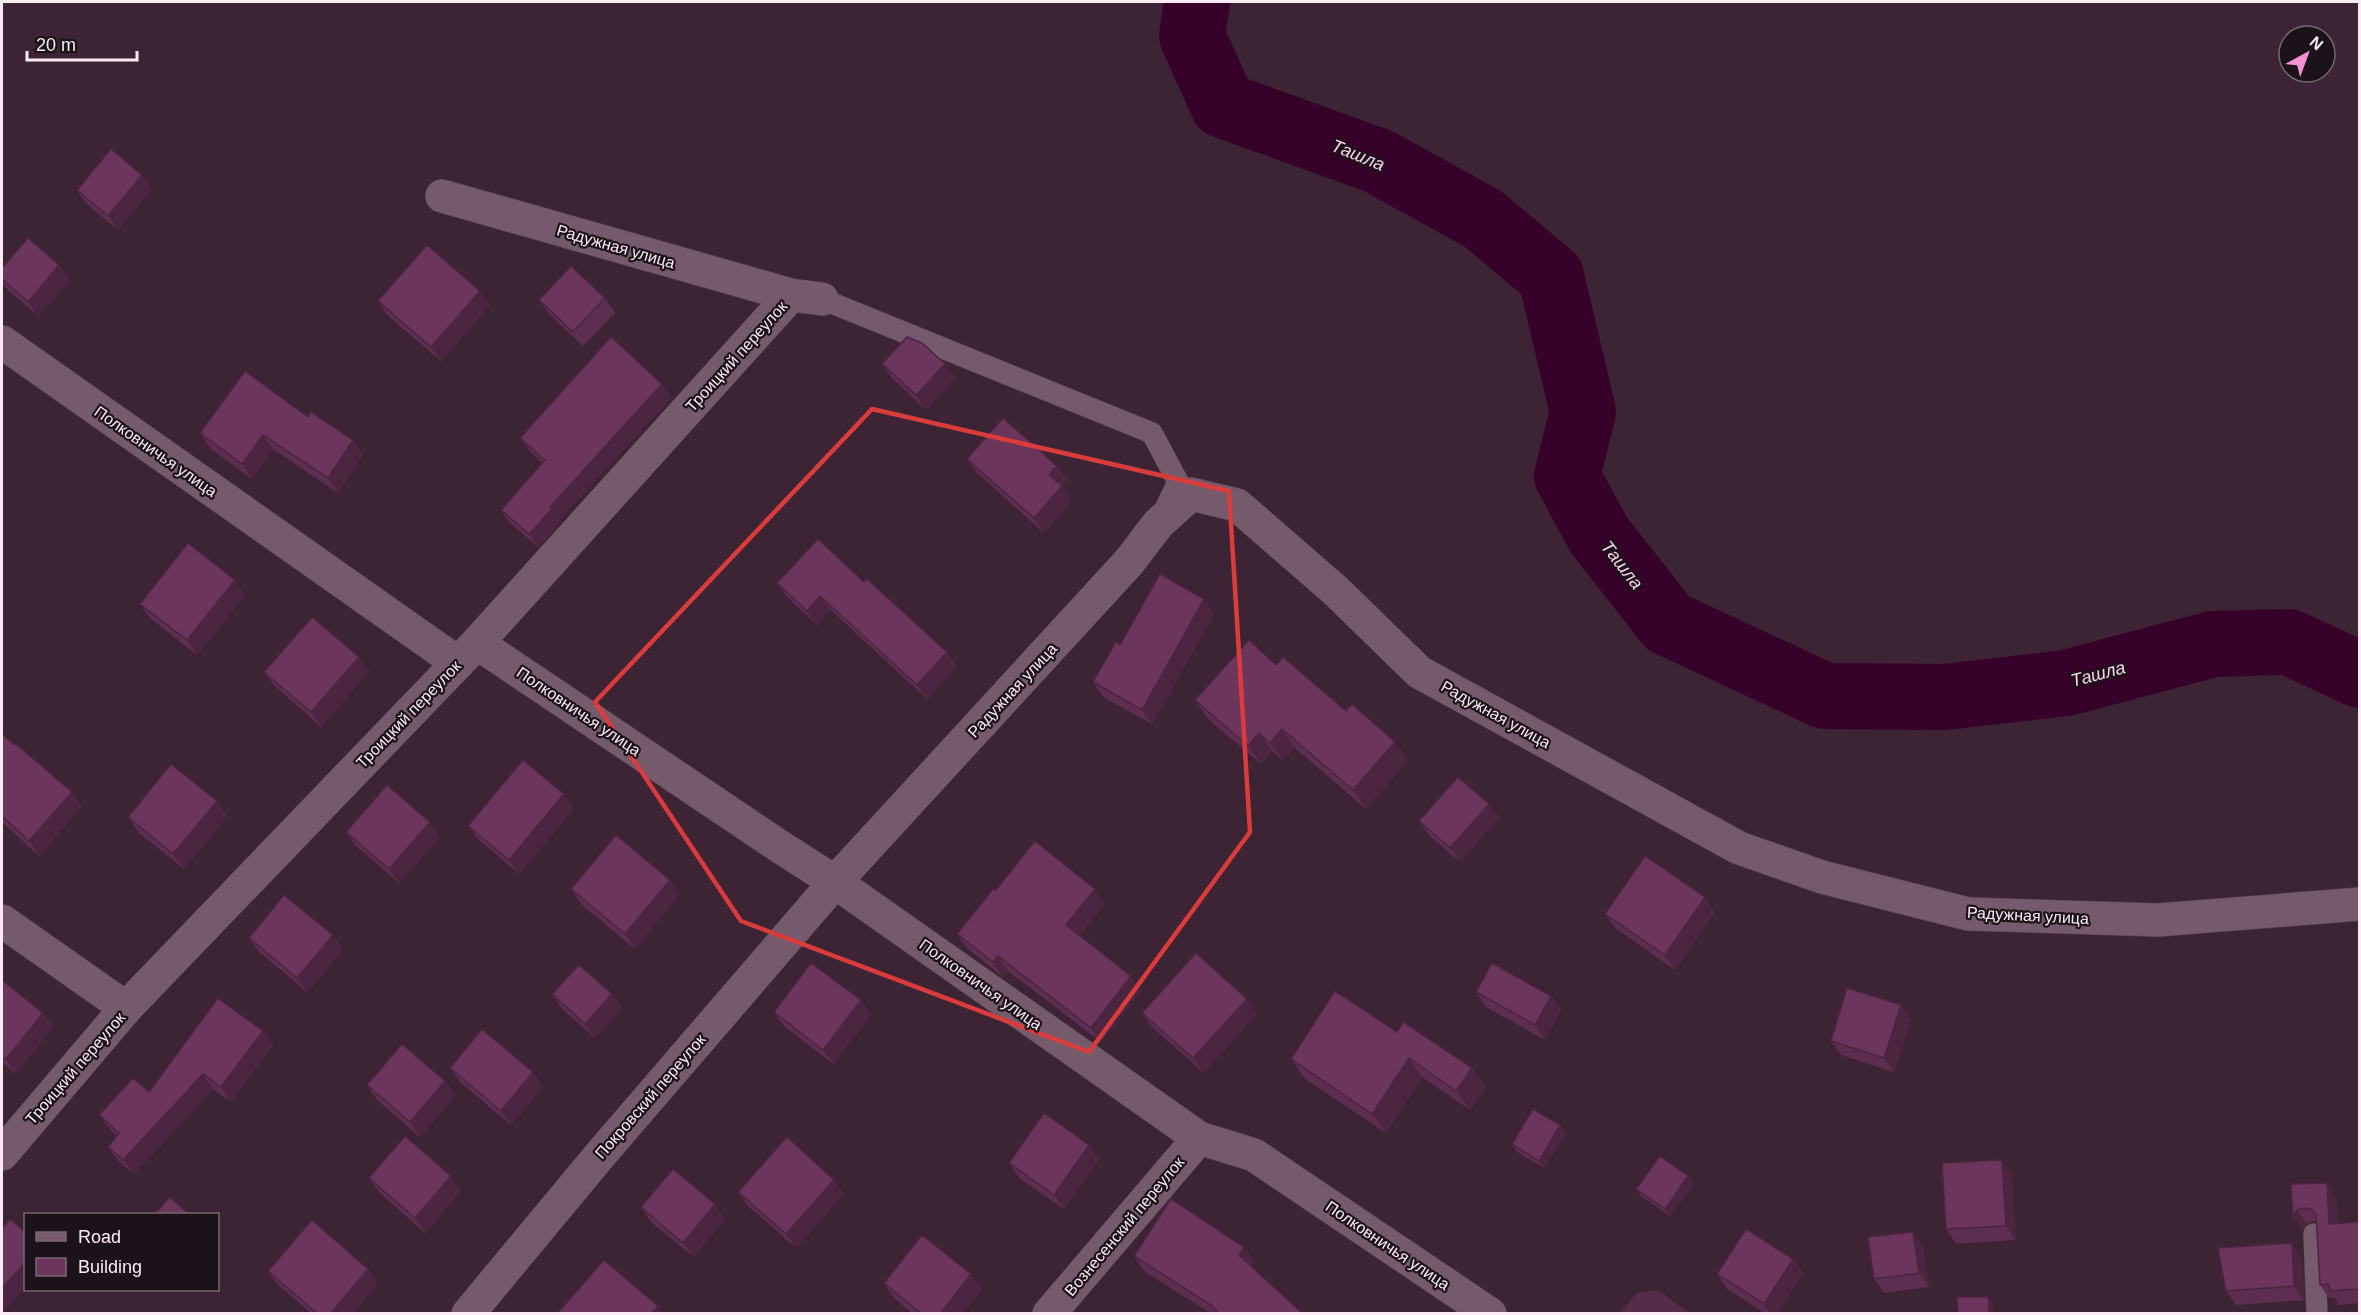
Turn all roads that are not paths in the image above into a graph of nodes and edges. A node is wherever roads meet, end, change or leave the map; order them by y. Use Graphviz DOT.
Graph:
graph roads {
  1 [pos="442,196"];
  2 [pos="806,297"];
  3 [pos="2,342"];
  4 [pos="1158,524"];
  5 [pos="467,653"];
  6 [pos="835,882"];
  7 [pos="2360,904"];
  8 [pos="2,921"];
  9 [pos="126,1008"];
  10 [pos="1199,1138"];
  11 [pos="2,1154"];
  12 [pos="2314,1234"];
  13 [pos="468,1314"];
  14 [pos="1049,1314"];
  15 [pos="1490,1314"];
  16 [pos="2317,1314"];
  1 -- 2 [label="street, Радужная улица"];
  2 -- 4 [label="lane"];
  2 -- 5 [label="street, Троицкий переулок"];
  3 -- 5 [label="street, Полковничья улица"];
  4 -- 6 [label="street, Радужная улица"];
  4 -- 7 [label="street, Радужная улица"];
  5 -- 6 [label="street, Полковничья улица"];
  5 -- 9 [label="street, Троицкий переулок"];
  6 -- 10 [label="street, Полковничья улица"];
  6 -- 13 [label="street, Покровский переулок"];
  8 -- 9 [label="street"];
  9 -- 11 [label="street, Троицкий переулок"];
  10 -- 14 [label="street, Вознесенский переулок"];
  10 -- 15 [label="street, Полковничья улица"];
  12 -- 16 [label="lane"];
}
